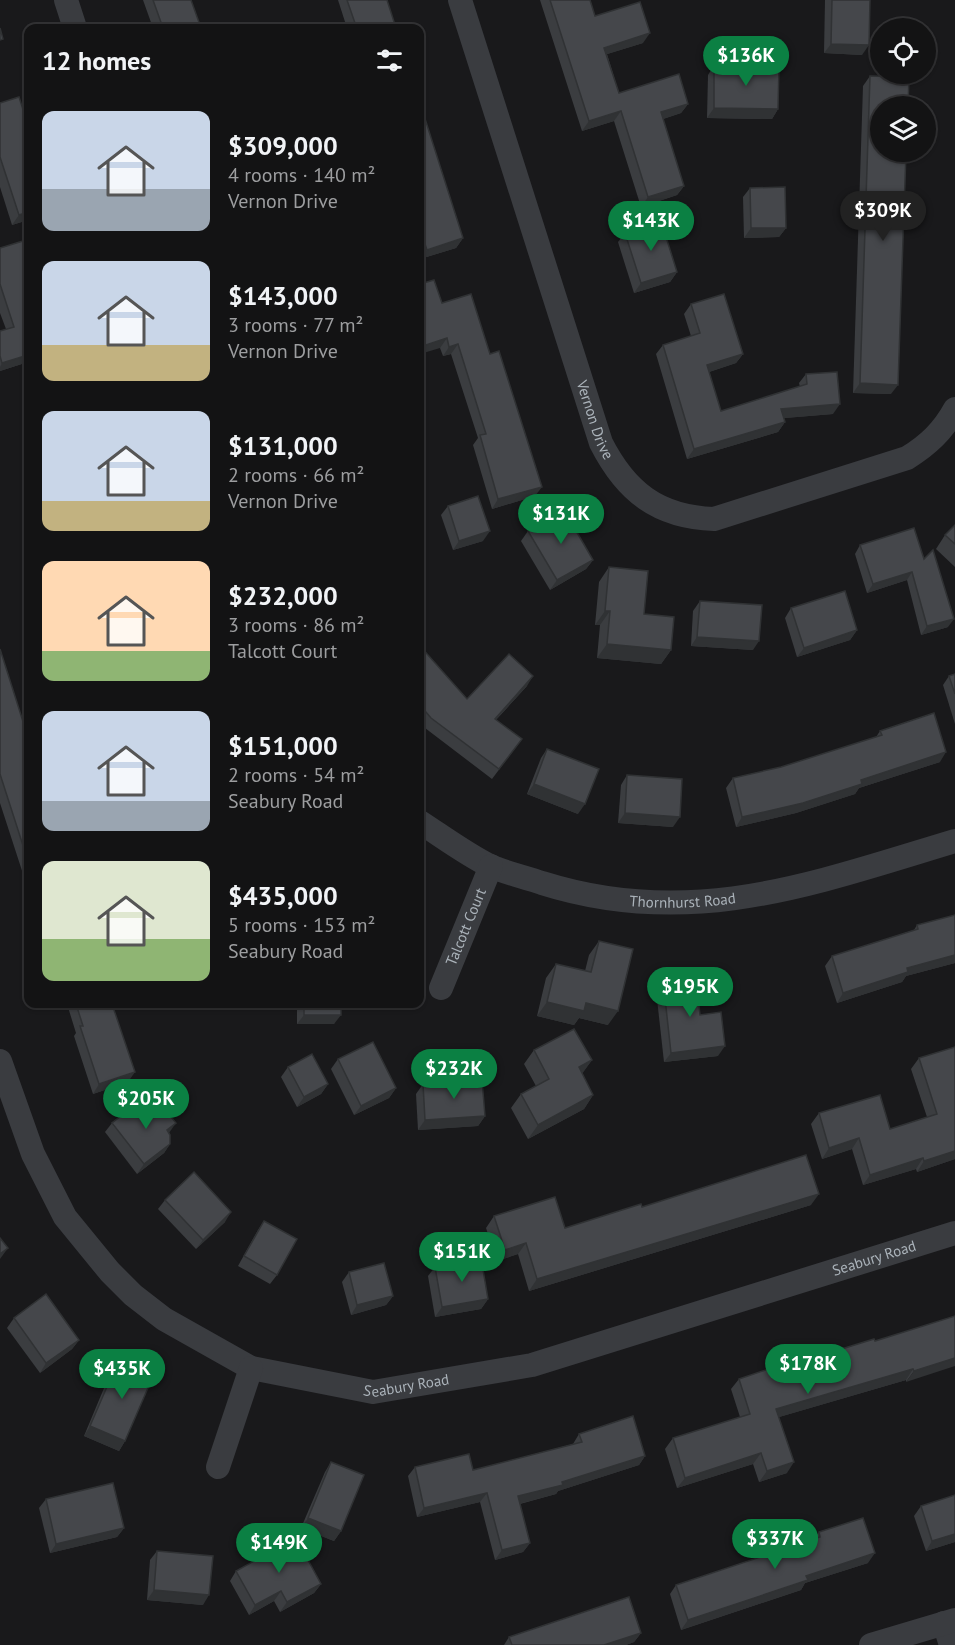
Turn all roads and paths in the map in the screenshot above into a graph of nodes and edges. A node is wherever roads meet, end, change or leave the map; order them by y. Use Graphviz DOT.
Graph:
graph roads {
  1 [pos="66,0"];
  2 [pos="460,0"];
  3 [pos="74,24"];
  4 [pos="955,410"];
  5 [pos="424,824"];
  6 [pos="955,841"];
  7 [pos="491,866"];
  8 [pos="441,988"];
  9 [pos="2,1072"];
  10 [pos="955,1233"];
  11 [pos="251,1368"];
  12 [pos="218,1467"];
  13 [pos="950,1629"];
  14 [pos="871,1645"];
  1 -- 3 [label="street"];
  2 -- 4 [label="street, Vernon Drive"];
  5 -- 7 [label="street, Thornhurst Road"];
  6 -- 7 [label="street, Thornhurst Road"];
  7 -- 8 [label="street, Talcott Court"];
  9 -- 11 [label="street, Seabury Road"];
  10 -- 11 [label="street, Seabury Road"];
  11 -- 12 [label="street"];
  13 -- 14 [label="street"];
}
